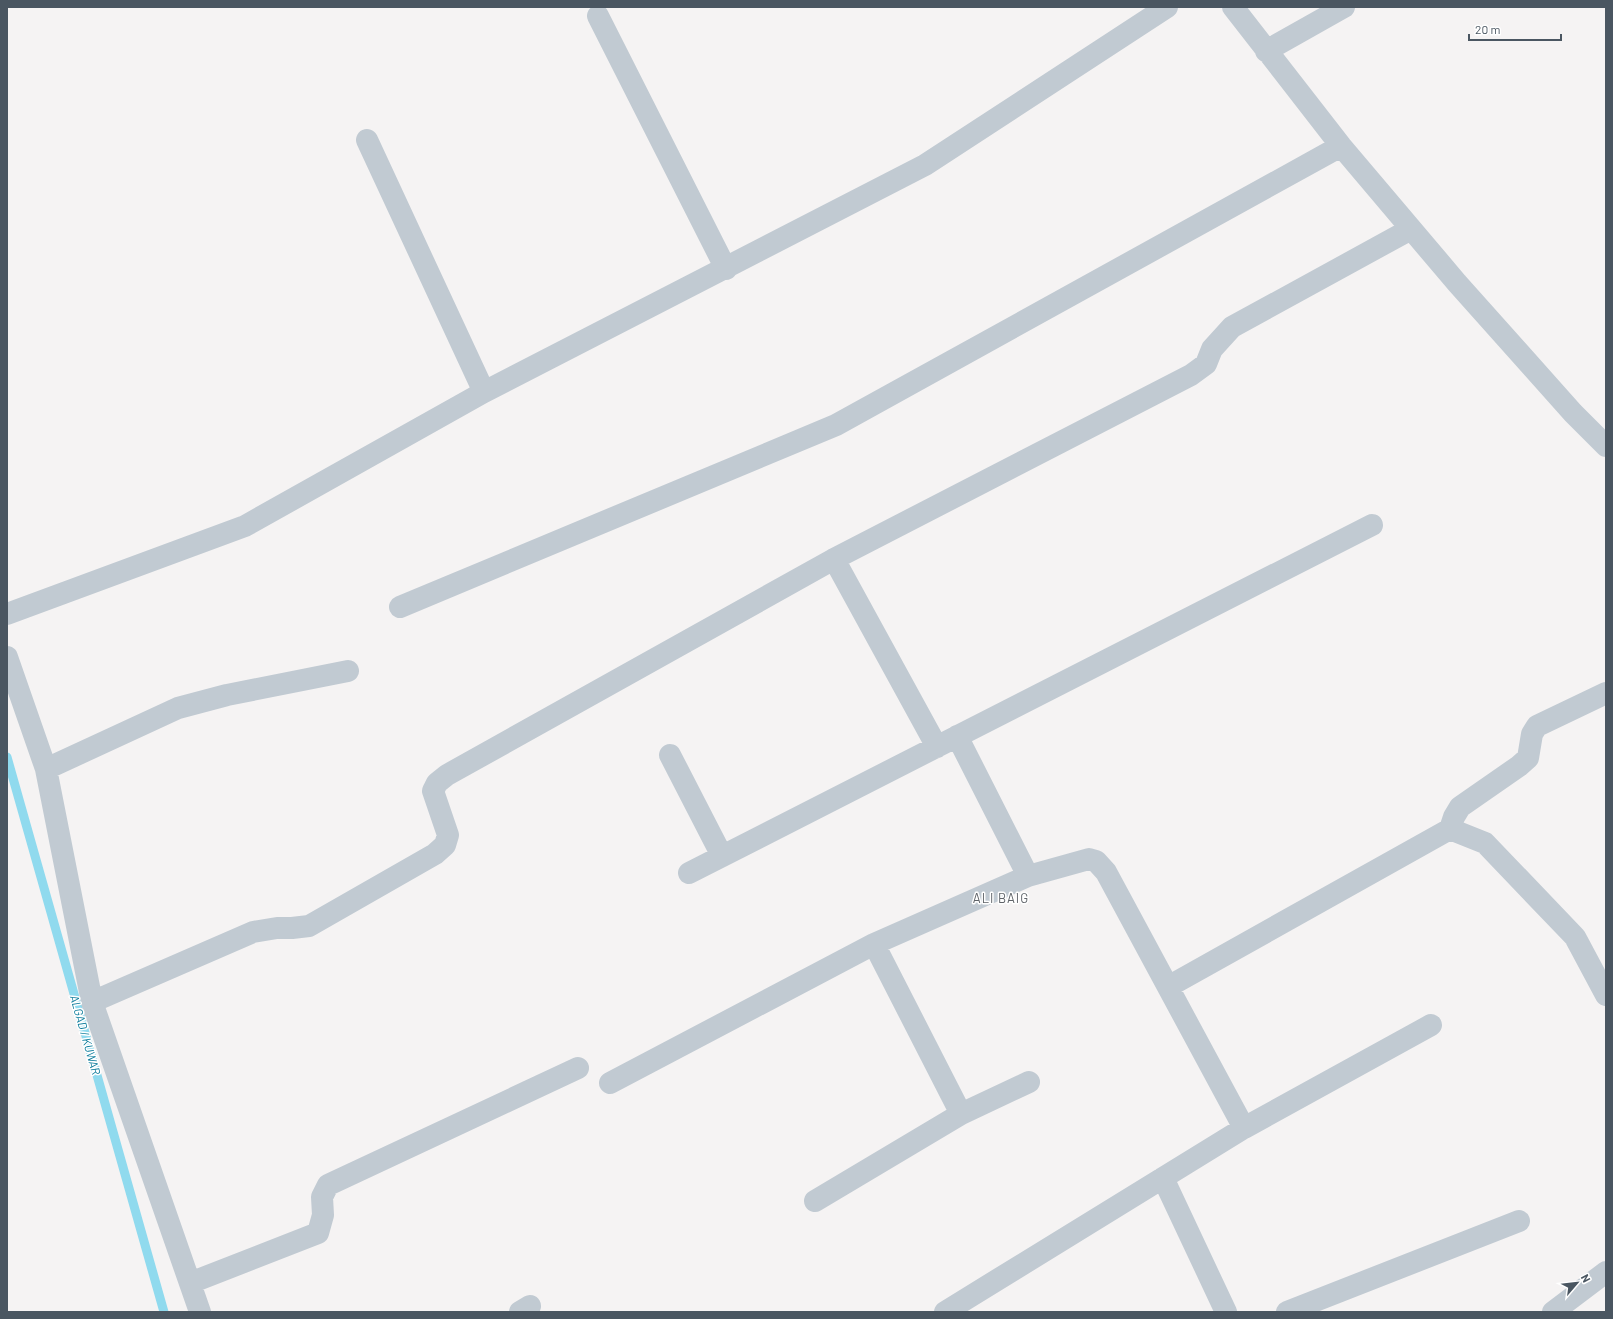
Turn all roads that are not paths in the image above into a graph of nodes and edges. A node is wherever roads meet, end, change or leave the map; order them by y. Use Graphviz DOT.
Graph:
graph roads {
  1 [pos="1167,7"];
  2 [pos="1233,7"];
  3 [pos="1344,7"];
  4 [pos="598,16"];
  5 [pos="1266,51"];
  6 [pos="367,140"];
  7 [pos="1341,146"];
  8 [pos="1411,228"];
  9 [pos="726,269"];
  10 [pos="484,392"];
  11 [pos="1606,446"];
  12 [pos="1372,525"];
  13 [pos="834,559"];
  14 [pos="400,607"];
  15 [pos="7,614"];
  16 [pos="7,657"];
  17 [pos="348,672"];
  18 [pos="1606,694"];
  19 [pos="957,736"];
  20 [pos="937,747"];
  21 [pos="670,754"];
  22 [pos="46,769"];
  23 [pos="1450,829"];
  24 [pos="722,856"];
  25 [pos="689,873"];
  26 [pos="1028,876"];
  27 [pos="874,944"];
  28 [pos="1173,984"];
  29 [pos="1606,995"];
  30 [pos="92,1002"];
  31 [pos="1431,1025"];
  32 [pos="578,1068"];
  33 [pos="1029,1082"];
  34 [pos="610,1083"];
  35 [pos="961,1114"];
  36 [pos="1244,1128"];
  37 [pos="1164,1178"];
  38 [pos="815,1201"];
  39 [pos="1519,1221"];
  40 [pos="1606,1272"];
  41 [pos="190,1283"];
  42 [pos="200,1312"];
  43 [pos="945,1312"];
  44 [pos="1226,1312"];
  45 [pos="1287,1312"];
  46 [pos="1553,1312"];
  1 -- 9 [label="street"];
  2 -- 5 [label="street"];
  3 -- 5 [label="street"];
  4 -- 9 [label="street"];
  5 -- 7 [label="street"];
  6 -- 10 [label="street"];
  7 -- 8 [label="street"];
  7 -- 14 [label="street"];
  8 -- 11 [label="street"];
  8 -- 13 [label="street"];
  9 -- 10 [label="street"];
  10 -- 15 [label="street"];
  12 -- 19 [label="street"];
  13 -- 20 [label="street"];
  13 -- 30 [label="street"];
  16 -- 22 [label="street"];
  17 -- 22 [label="street"];
  18 -- 23 [label="street"];
  19 -- 20 [label="street"];
  19 -- 26 [label="street"];
  20 -- 24 [label="street"];
  21 -- 24 [label="street"];
  22 -- 30 [label="street"];
  23 -- 28 [label="street"];
  23 -- 29 [label="street"];
  24 -- 25 [label="street"];
  26 -- 27 [label="street"];
  26 -- 36 [label="street"];
  27 -- 34 [label="street"];
  27 -- 35 [label="street"];
  30 -- 41 [label="street"];
  31 -- 36 [label="street"];
  32 -- 41 [label="street"];
  33 -- 35 [label="street"];
  35 -- 38 [label="street"];
  36 -- 37 [label="street"];
  37 -- 43 [label="street"];
  37 -- 44 [label="street"];
  39 -- 45 [label="street"];
  40 -- 46 [label="street"];
  41 -- 42 [label="street"];
}
